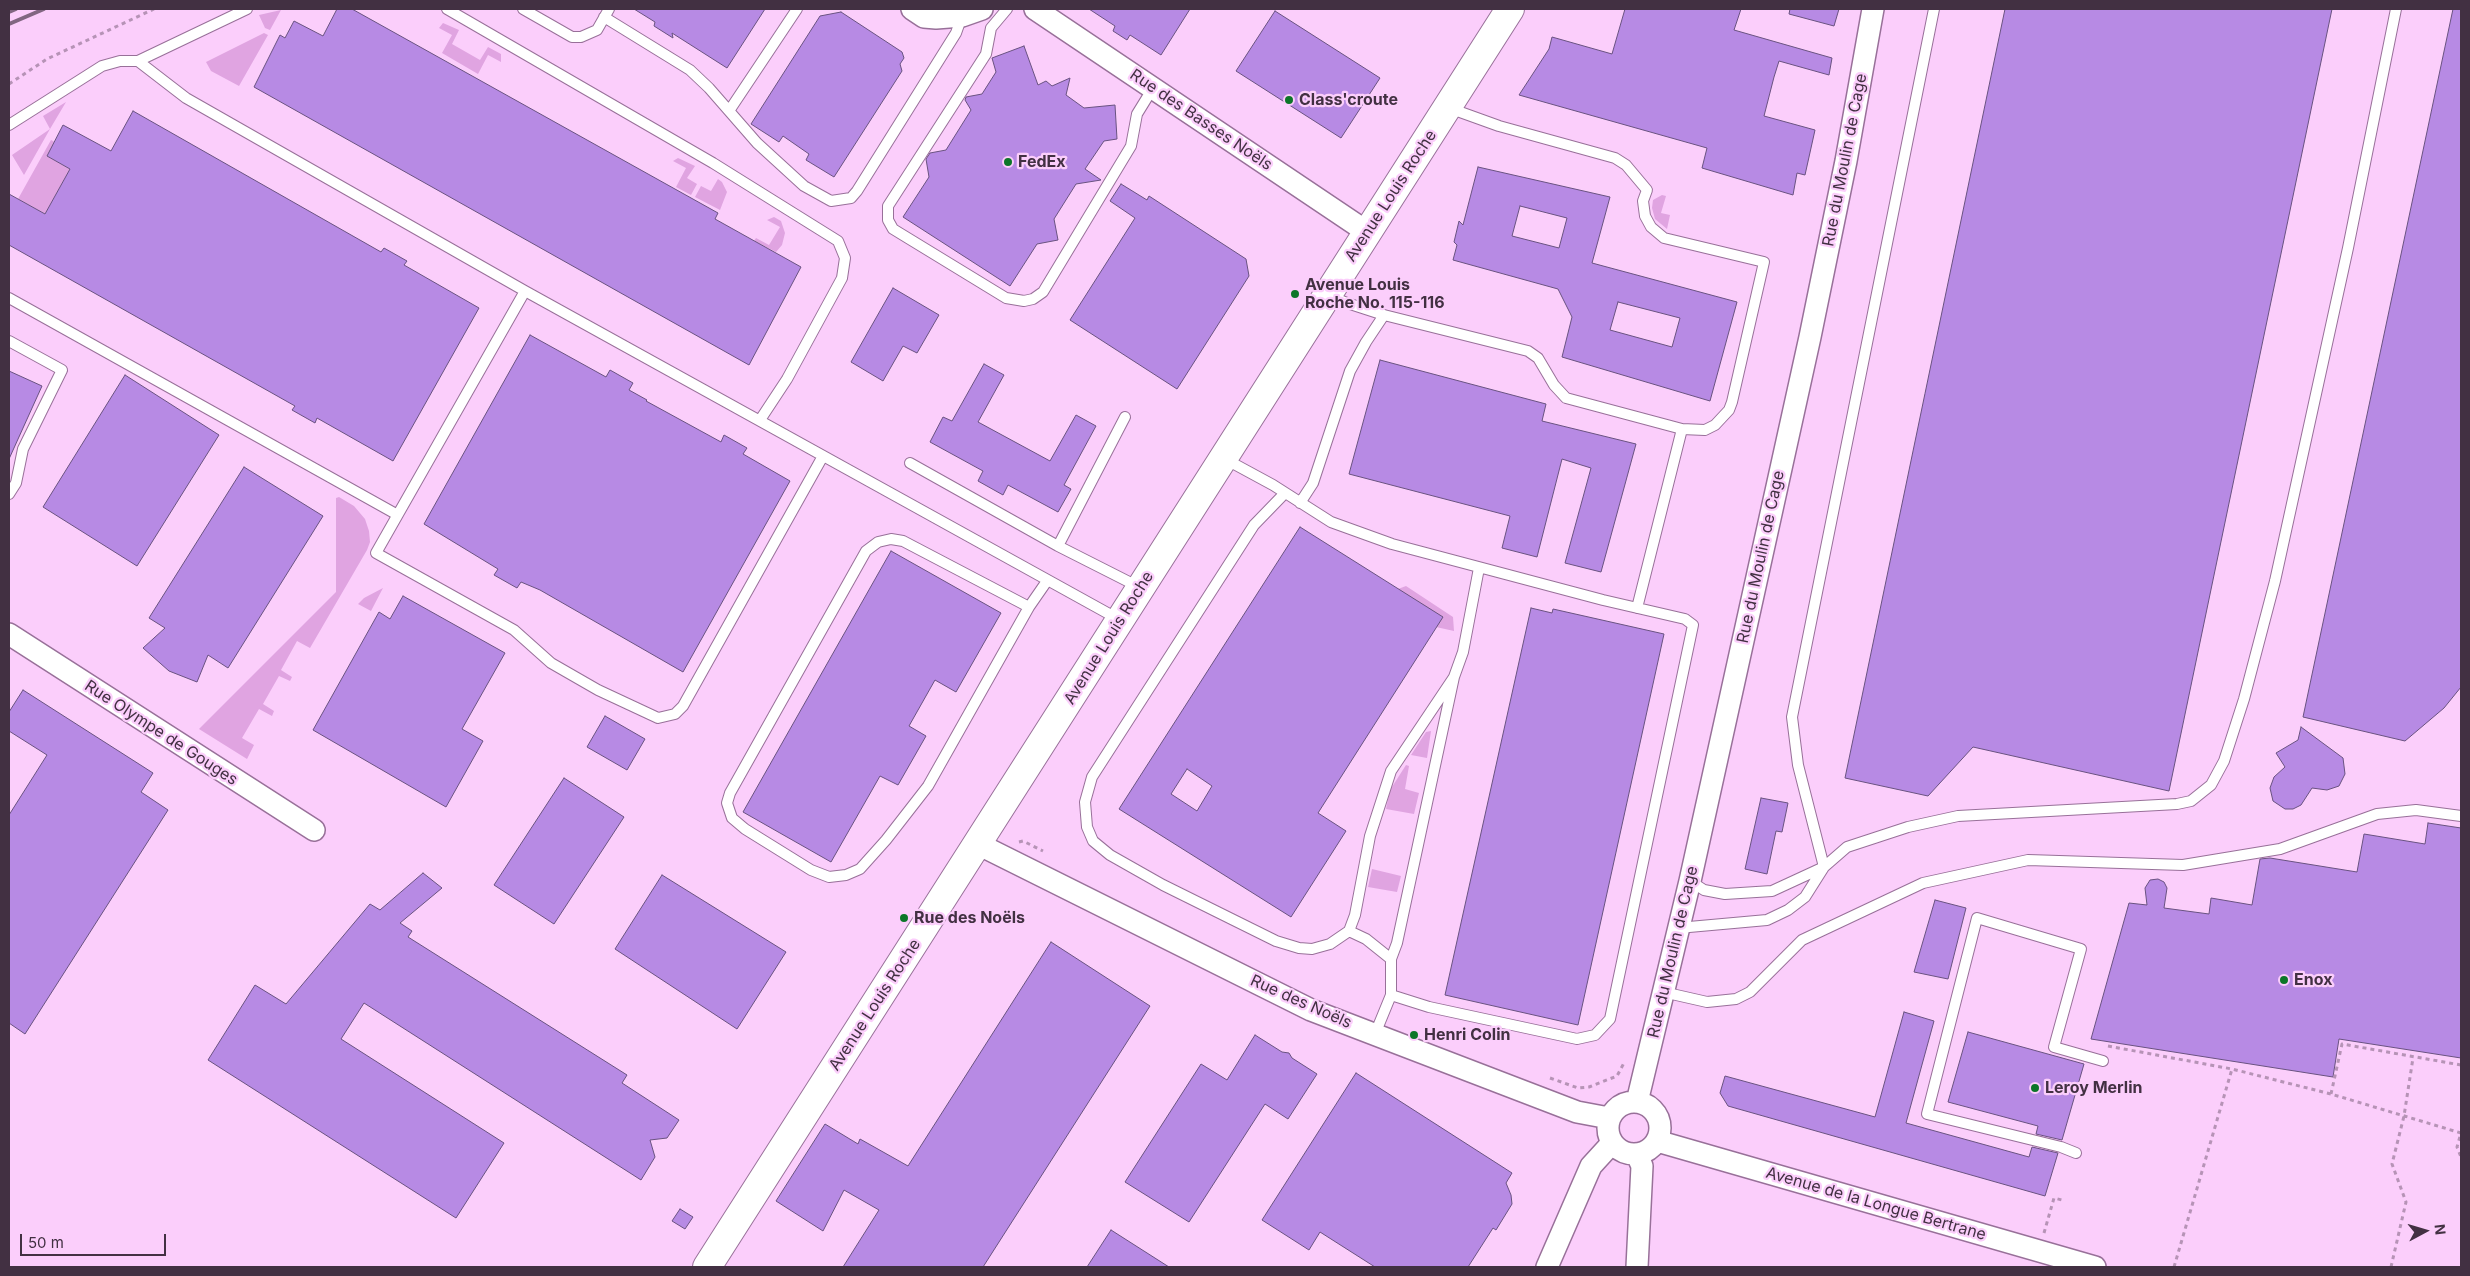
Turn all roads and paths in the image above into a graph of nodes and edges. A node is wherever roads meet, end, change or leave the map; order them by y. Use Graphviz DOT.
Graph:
graph roads {
  1 [pos="154,9"];
  2 [pos="247,9"];
  3 [pos="447,9"];
  4 [pos="523,9"];
  5 [pos="797,9"];
  6 [pos="912,9"];
  7 [pos="982,9"];
  8 [pos="1007,9"];
  9 [pos="1035,9"];
  10 [pos="1510,9"];
  11 [pos="1873,9"];
  12 [pos="1934,9"];
  13 [pos="2396,9"];
  14 [pos="607,13"];
  15 [pos="962,16"];
  16 [pos="138,61"];
  17 [pos="9,84"];
  18 [pos="1153,88"];
  19 [pos="1448,108"];
  20 [pos="729,111"];
  21 [pos="9,125"];
  22 [pos="1367,232"];
  23 [pos="525,291"];
  24 [pos="1328,295"];
  25 [pos="9,298"];
  26 [pos="1384,315"];
  27 [pos="9,341"];
  28 [pos="1125,417"];
  29 [pos="760,420"];
  30 [pos="1682,429"];
  31 [pos="822,456"];
  32 [pos="1223,458"];
  33 [pos="910,463"];
  34 [pos="1285,493"];
  35 [pos="9,494"];
  36 [pos="1300,503"];
  37 [pos="396,514"];
  38 [pos="1058,546"];
  39 [pos="1479,568"];
  40 [pos="1047,581"];
  41 [pos="1140,588"];
  42 [pos="1029,607"];
  43 [pos="1637,608"];
  44 [pos="1121,621"];
  45 [pos="9,634"];
  46 [pos="1454,677"];
  47 [pos="2461,816"];
  48 [pos="314,830"];
  49 [pos="1016,843"];
  50 [pos="978,844"];
  51 [pos="1048,854"];
  52 [pos="1824,867"];
  53 [pos="1690,881"];
  54 [pos="1678,928"];
  55 [pos="1349,930"];
  56 [pos="1391,959"];
  57 [pos="1663,992"];
  58 [pos="1391,995"];
  59 [pos="1375,1034"];
  60 [pos="2414,1058"];
  61 [pos="2103,1061"];
  62 [pos="2461,1065"];
  63 [pos="2232,1069"];
  64 [pos="1549,1077"];
  65 [pos="1568,1084"];
  66 [pos="2331,1094"];
  67 [pos="1637,1102"];
  68 [pos="2404,1116"];
  69 [pos="1609,1118"];
  70 [pos="2461,1132"];
  71 [pos="1657,1141"];
  72 [pos="1612,1143"];
  73 [pos="2076,1153"];
  74 [pos="1637,1155"];
  75 [pos="2461,1156"];
  76 [pos="2062,1200"];
  77 [pos="2044,1233"];
  78 [pos="707,1267"];
  79 [pos="1547,1267"];
  80 [pos="1637,1267"];
  81 [pos="2096,1267"];
  82 [pos="2174,1267"];
  83 [pos="2391,1267"];
  1 -- 17 [label="path"];
  2 -- 16 [label="lane"];
  3 -- 29 [label="lane"];
  4 -- 14 [label="lane"];
  5 -- 20 [label="lane"];
  6 -- 15 [label="street"];
  7 -- 15 [label="street"];
  8 -- 18 [label="lane"];
  9 -- 18 [label="street, Rue des Basses Noëls"];
  10 -- 19 [label="main road, Avenue Louis Roche"];
  11 -- 53 [label="street, Rue du Moulin de Cage"];
  12 -- 52 [label="lane"];
  13 -- 52 [label="lane"];
  14 -- 20 [label="lane"];
  15 -- 20 [label="lane"];
  16 -- 21 [label="lane"];
  16 -- 23 [label="lane"];
  18 -- 22 [label="street, Rue des Basses Noëls"];
  19 -- 22 [label="main road, Avenue Louis Roche"];
  19 -- 30 [label="lane"];
  22 -- 24 [label="main road, Avenue Louis Roche"];
  23 -- 29 [label="lane"];
  23 -- 37 [label="lane"];
  24 -- 26 [label="lane"];
  24 -- 32 [label="main road, Avenue Louis Roche"];
  25 -- 37 [label="lane"];
  26 -- 30 [label="lane"];
  26 -- 36 [label="lane"];
  27 -- 35 [label="lane"];
  28 -- 38 [label="lane"];
  29 -- 31 [label="lane"];
  30 -- 43 [label="lane"];
  31 -- 37 [label="lane"];
  31 -- 40 [label="lane"];
  32 -- 34 [label="lane"];
  32 -- 41 [label="main road, Avenue Louis Roche"];
  33 -- 38 [label="lane"];
  34 -- 36 [label="lane"];
  34 -- 55 [label="lane"];
  36 -- 39 [label="lane"];
  38 -- 41 [label="lane"];
  39 -- 43 [label="lane"];
  39 -- 46 [label="lane"];
  40 -- 42 [label="lane"];
  40 -- 44 [label="lane"];
  41 -- 44 [label="main road, Avenue Louis Roche"];
  42 -- 42 [label="lane"];
  43 -- 58 [label="lane"];
  44 -- 50 [label="main road, Avenue Louis Roche"];
  45 -- 48 [label="street, Rue Olympe de Gouges"];
  46 -- 55 [label="lane"];
  46 -- 56 [label="lane"];
  47 -- 57 [label="lane"];
  49 -- 51 [label="path"];
  50 -- 59 [label="street, Rue des Noëls"];
  50 -- 78 [label="main road, Avenue Louis Roche"];
  52 -- 53 [label="lane"];
  52 -- 54 [label="lane"];
  53 -- 54 [label="street, Rue du Moulin de Cage"];
  54 -- 57 [label="street, Rue du Moulin de Cage"];
  55 -- 56 [label="lane"];
  56 -- 58 [label="lane"];
  57 -- 67 [label="street, Rue du Moulin de Cage"];
  58 -- 59 [label="lane"];
  59 -- 69 [label="street, Rue des Noëls"];
  60 -- 62 [label="path"];
  60 -- 66 [label="path"];
  60 -- 68 [label="path"];
  61 -- 63 [label="path"];
  61 -- 73 [label="lane"];
  63 -- 66 [label="path"];
  63 -- 82 [label="path"];
  64 -- 65 [label="path"];
  66 -- 68 [label="path"];
  67 -- 69 [label="street"];
  67 -- 71 [label="street"];
  68 -- 70 [label="path"];
  68 -- 83 [label="path"];
  69 -- 72 [label="street"];
  70 -- 75 [label="path"];
  71 -- 74 [label="street"];
  71 -- 81 [label="street, Avenue de la Longue Bertrane"];
  72 -- 74 [label="street"];
  72 -- 79 [label="street"];
  74 -- 80 [label="street"];
  76 -- 77 [label="path"];
}
